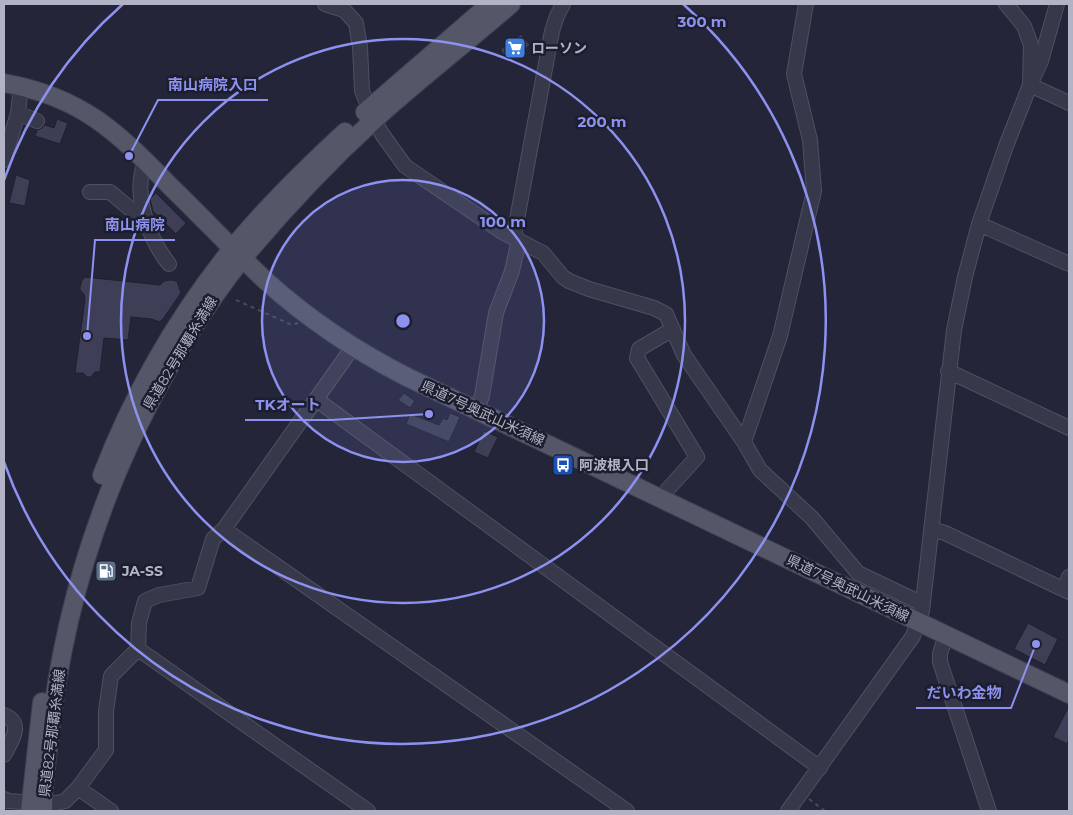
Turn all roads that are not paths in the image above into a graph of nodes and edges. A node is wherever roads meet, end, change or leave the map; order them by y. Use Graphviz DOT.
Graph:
graph roads {
  1 [pos="326,4"];
  2 [pos="490,4"];
  3 [pos="511,4"];
  4 [pos="564,4"];
  5 [pos="806,4"];
  6 [pos="1006,4"];
  7 [pos="1057,4"];
  8 [pos="12,85"];
  9 [pos="1030,85"];
  10 [pos="1069,103"];
  11 [pos="18,113"];
  12 [pos="371,114"];
  13 [pos="37,121"];
  14 [pos="4,160"];
  15 [pos="146,161"];
  16 [pos="90,192"];
  17 [pos="146,222"];
  18 [pos="979,224"];
  19 [pos="516,239"];
  20 [pos="238,253"];
  21 [pos="169,264"];
  22 [pos="1069,264"];
  23 [pos="673,330"];
  24 [pos="353,347"];
  25 [pos="948,371"];
  26 [pos="317,400"];
  27 [pos="477,410"];
  28 [pos="1069,428"];
  29 [pos="744,442"];
  30 [pos="662,499"];
  31 [pos="224,529"];
  32 [pos="932,529"];
  33 [pos="1067,586"];
  34 [pos="923,604"];
  35 [pos="919,622"];
  36 [pos="946,635"];
  37 [pos="138,649"];
  38 [pos="1069,694"];
  39 [pos="4,716"];
  40 [pos="4,755"];
  41 [pos="820,768"];
  42 [pos="78,788"];
  43 [pos="4,799"];
  44 [pos="34,806"];
  45 [pos="111,811"];
  46 [pos="368,811"];
  47 [pos="627,811"];
  48 [pos="788,811"];
  49 [pos="989,811"];
  1 -- 12 [label="street"];
  2 -- 12 [label="main road, 県道82号那覇糸満線"];
  3 -- 12 [label="main road, 県道82号那覇糸満線"];
  4 -- 19 [label="street"];
  5 -- 29 [label="street"];
  6 -- 9 [label="street"];
  7 -- 9 [label="street"];
  8 -- 11 [label="street"];
  8 -- 15 [label="main road, 県道7号奥武山米須線"];
  9 -- 10 [label="street"];
  9 -- 18 [label="street"];
  11 -- 13 [label="street"];
  11 -- 14 [label="street"];
  12 -- 19 [label="street"];
  12 -- 20 [label="main road, 県道82号那覇糸満線"];
  15 -- 17 [label="street"];
  15 -- 20 [label="main road, 県道7号奥武山米須線"];
  16 -- 17 [label="street"];
  17 -- 21 [label="street"];
  18 -- 22 [label="street"];
  18 -- 25 [label="street"];
  19 -- 23 [label="street"];
  19 -- 27 [label="street"];
  20 -- 24 [label="main road, 県道7号奥武山米須線"];
  20 -- 44 [label="main road, 県道82号那覇糸満線"];
  23 -- 29 [label="street"];
  23 -- 30 [label="street"];
  24 -- 26 [label="street"];
  24 -- 27 [label="main road, 県道7号奥武山米須線"];
  25 -- 28 [label="street"];
  25 -- 32 [label="street"];
  26 -- 31 [label="street"];
  26 -- 41 [label="street"];
  27 -- 30 [label="main road, 県道7号奥武山米須線"];
  29 -- 34 [label="street"];
  30 -- 35 [label="main road, 県道7号奥武山米須線"];
  31 -- 37 [label="street"];
  31 -- 47 [label="street"];
  32 -- 33 [label="street"];
  32 -- 34 [label="street"];
  34 -- 35 [label="street"];
  35 -- 36 [label="main road, 県道7号奥武山米須線"];
  35 -- 41 [label="street"];
  36 -- 38 [label="main road, 県道7号奥武山米須線"];
  36 -- 49 [label="street"];
  37 -- 42 [label="street"];
  37 -- 46 [label="street"];
  39 -- 40 [label="street"];
  41 -- 48 [label="street"];
  42 -- 44 [label="street"];
  42 -- 45 [label="street"];
  43 -- 44 [label="street"];
}
